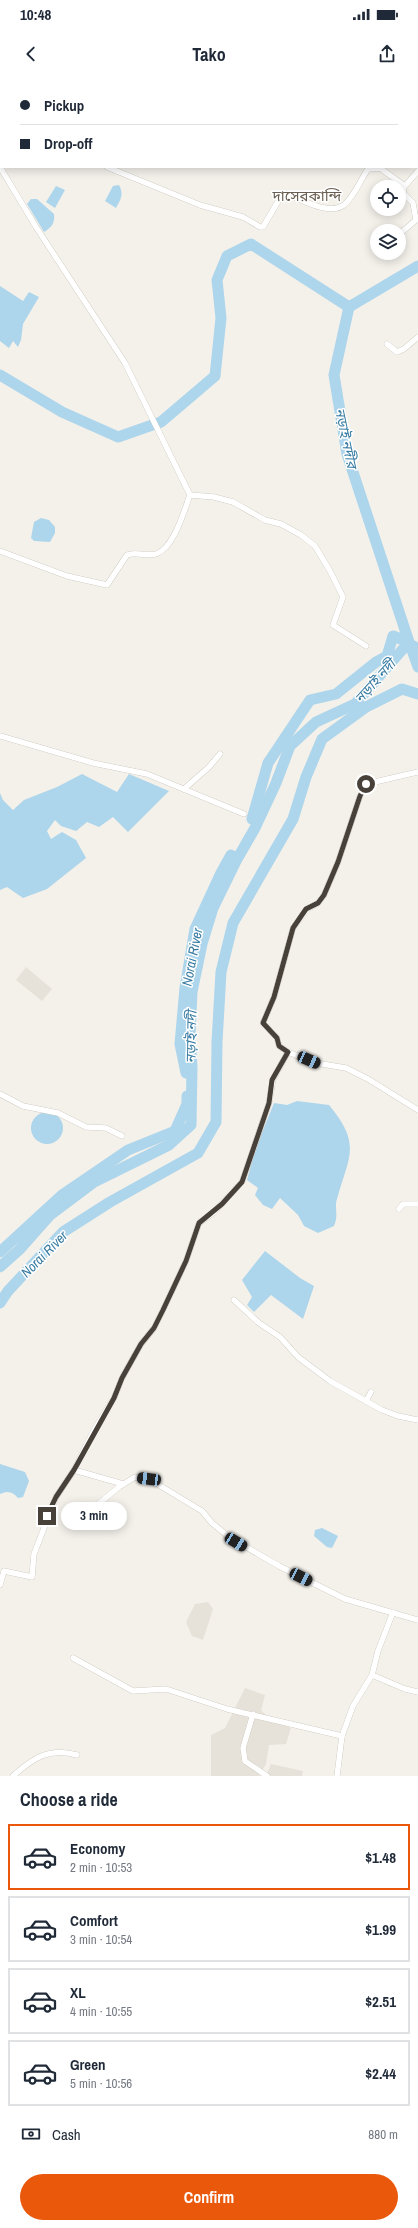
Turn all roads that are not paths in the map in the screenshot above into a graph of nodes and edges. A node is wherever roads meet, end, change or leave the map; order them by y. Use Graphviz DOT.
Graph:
graph roads {
  1 [pos="1,168"];
  2 [pos="109,168"];
  3 [pos="380,168"];
  4 [pos="380,168"];
  5 [pos="418,171"];
  6 [pos="395,180"];
  7 [pos="406,185"];
  8 [pos="406,196"];
  9 [pos="406,228"];
  10 [pos="418,337"];
  11 [pos="387,344"];
  12 [pos="190,492"];
  13 [pos="0,551"];
  14 [pos="366,646"];
  15 [pos="0,736"];
  16 [pos="220,754"];
  17 [pos="418,772"];
  18 [pos="184,789"];
  19 [pos="244,814"];
  20 [pos="288,1052"];
  21 [pos="0,1094"];
  22 [pos="418,1110"];
  23 [pos="122,1136"];
  24 [pos="418,1204"];
  25 [pos="399,1209"];
  26 [pos="234,1300"];
  27 [pos="371,1392"];
  28 [pos="366,1401"];
  29 [pos="418,1420"];
  30 [pos="74,1470"];
  31 [pos="123,1484"];
  32 [pos="97,1505"];
  33 [pos="0,1585"];
  34 [pos="393,1612"];
  35 [pos="418,1620"];
  36 [pos="73,1658"];
  37 [pos="372,1675"];
  38 [pos="418,1692"];
  39 [pos="253,1714"];
  40 [pos="342,1736"];
  41 [pos="76,1755"];
  42 [pos="13,1776"];
  43 [pos="267,1776"];
  44 [pos="336,1776"];
  1 -- 12 [label="street"];
  2 -- 4 [label="street"];
  3 -- 6 [label="street"];
  5 -- 7 [label="street"];
  8 -- 9 [label="street"];
  10 -- 11 [label="street"];
  12 -- 13 [label="street"];
  12 -- 14 [label="street"];
  15 -- 18 [label="street"];
  16 -- 18 [label="street"];
  17 -- 20 [label="street"];
  18 -- 19 [label="street"];
  20 -- 22 [label="street"];
  20 -- 30 [label="street"];
  21 -- 23 [label="street"];
  24 -- 25 [label="street"];
  26 -- 28 [label="street"];
  27 -- 28 [label="street"];
  28 -- 29 [label="street"];
  30 -- 31 [label="street"];
  30 -- 33 [label="street"];
  31 -- 32 [label="street"];
  31 -- 34 [label="street"];
  34 -- 35 [label="street"];
  34 -- 37 [label="street"];
  36 -- 39 [label="street"];
  37 -- 38 [label="street"];
  37 -- 40 [label="street"];
  39 -- 40 [label="street"];
  39 -- 43 [label="street"];
  40 -- 44 [label="street"];
  41 -- 42 [label="street"];
}
